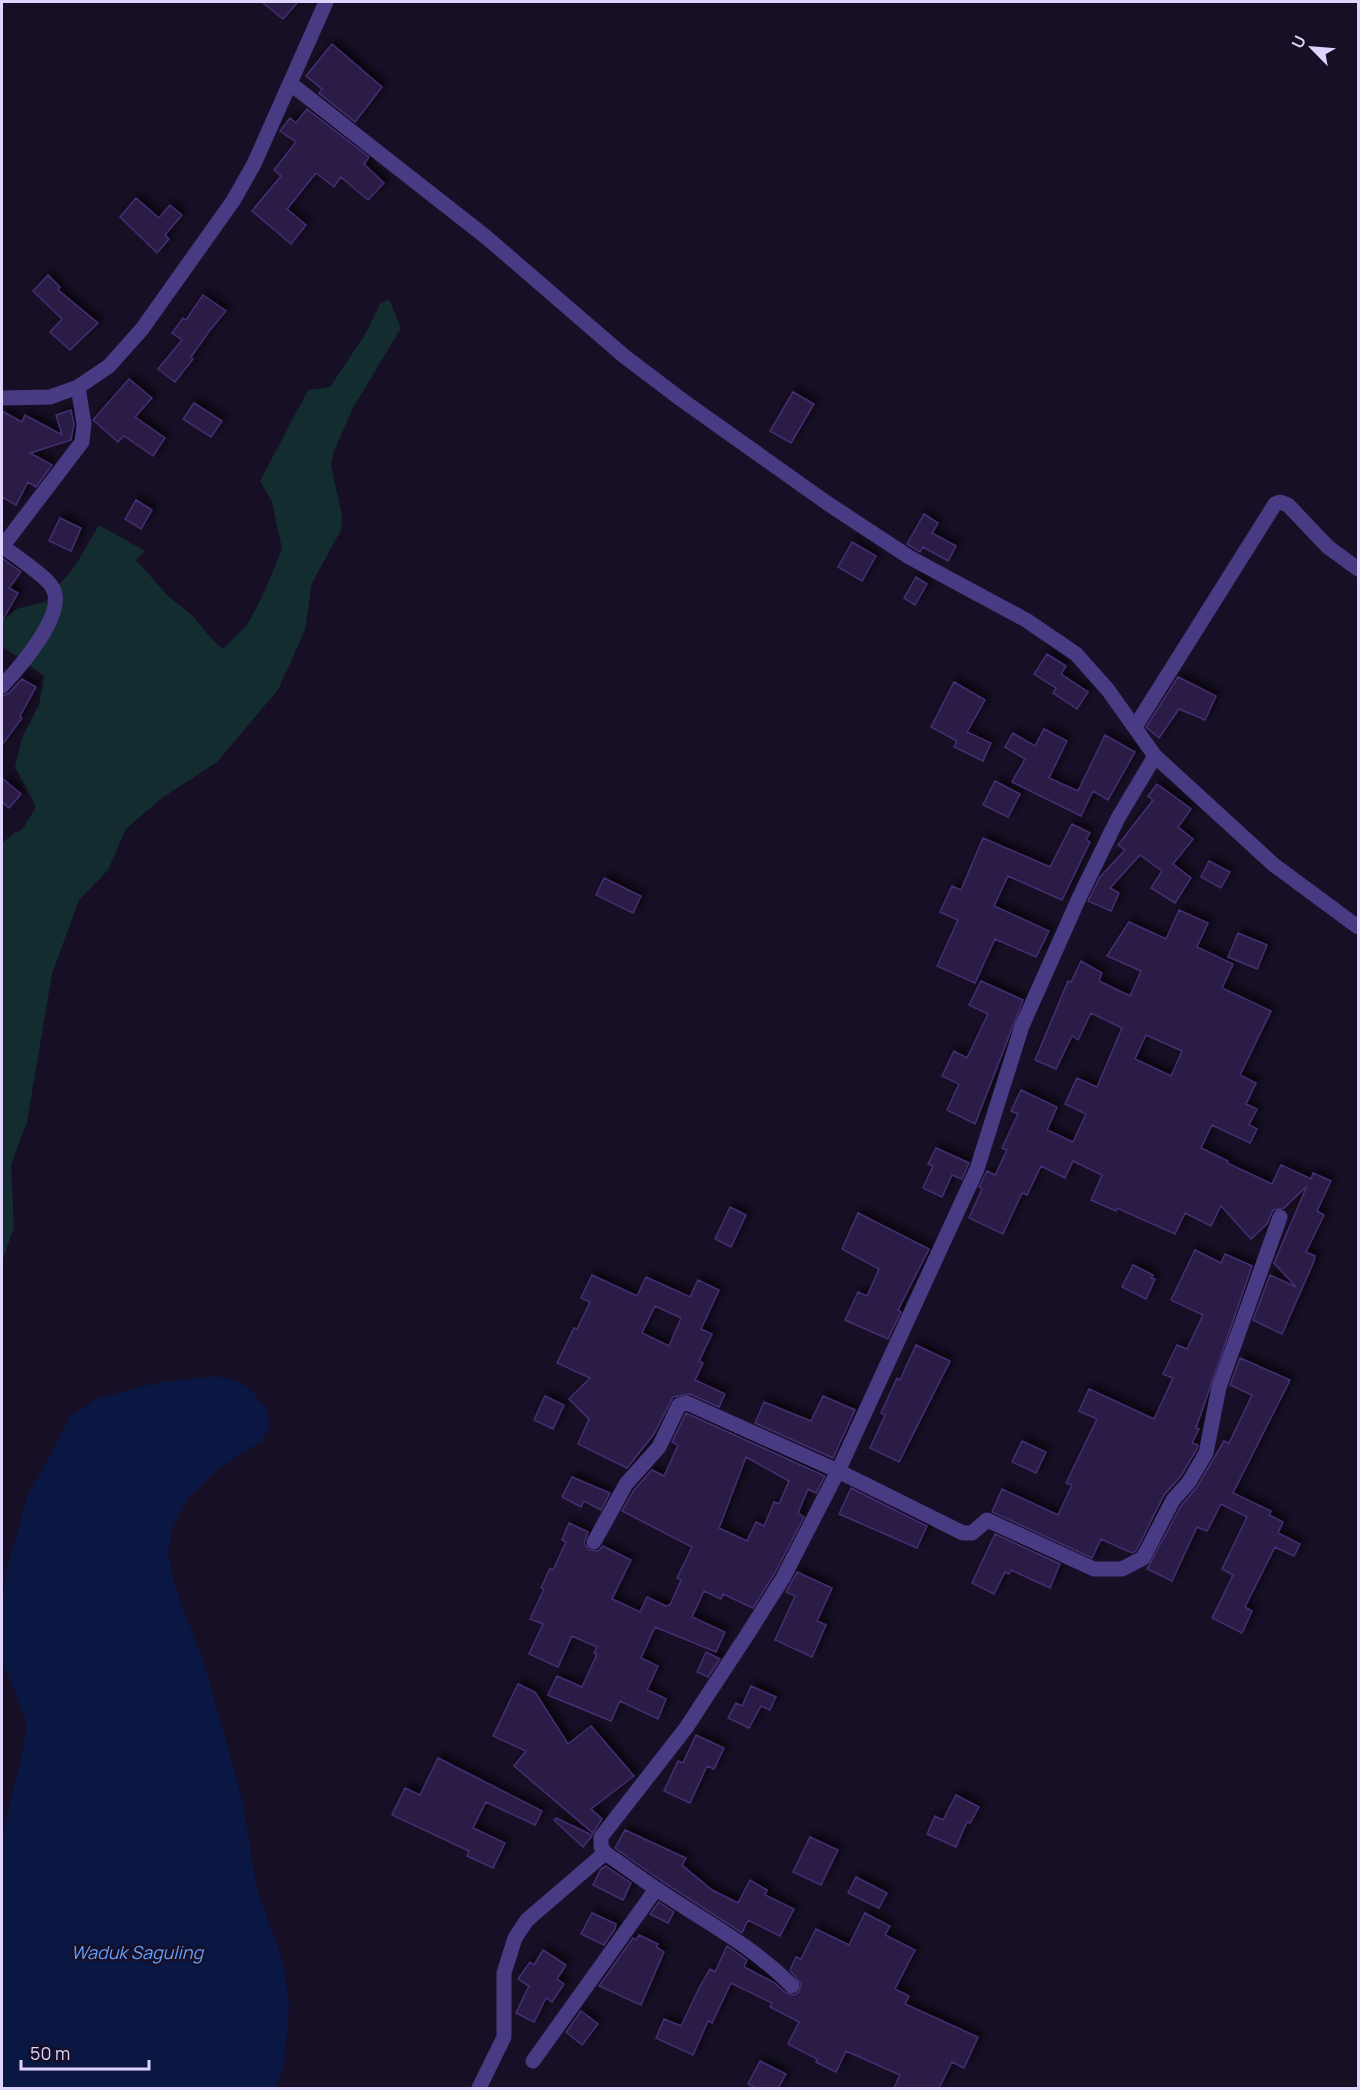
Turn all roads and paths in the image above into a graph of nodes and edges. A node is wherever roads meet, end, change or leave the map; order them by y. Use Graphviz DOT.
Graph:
graph roads {
  1 [pos="326,2"];
  2 [pos="291,84"];
  3 [pos="78,387"];
  4 [pos="2,398"];
  5 [pos="1359,569"];
  6 [pos="2,686"];
  7 [pos="1135,727"];
  8 [pos="1155,756"];
  9 [pos="1359,927"];
  10 [pos="1280,1218"];
  11 [pos="838,1471"];
  12 [pos="594,1542"];
  13 [pos="605,1853"];
  14 [pos="656,1889"];
  15 [pos="792,1986"];
  16 [pos="533,2061"];
  17 [pos="479,2088"];
  1 -- 2 [label="street"];
  2 -- 3 [label="street"];
  2 -- 7 [label="street"];
  3 -- 4 [label="street"];
  3 -- 6 [label="street"];
  5 -- 7 [label="street"];
  7 -- 8 [label="street"];
  8 -- 9 [label="street"];
  8 -- 11 [label="street"];
  10 -- 11 [label="street"];
  11 -- 12 [label="street"];
  11 -- 13 [label="street"];
  13 -- 14 [label="street"];
  13 -- 17 [label="street"];
  14 -- 15 [label="street"];
  14 -- 16 [label="street"];
}
